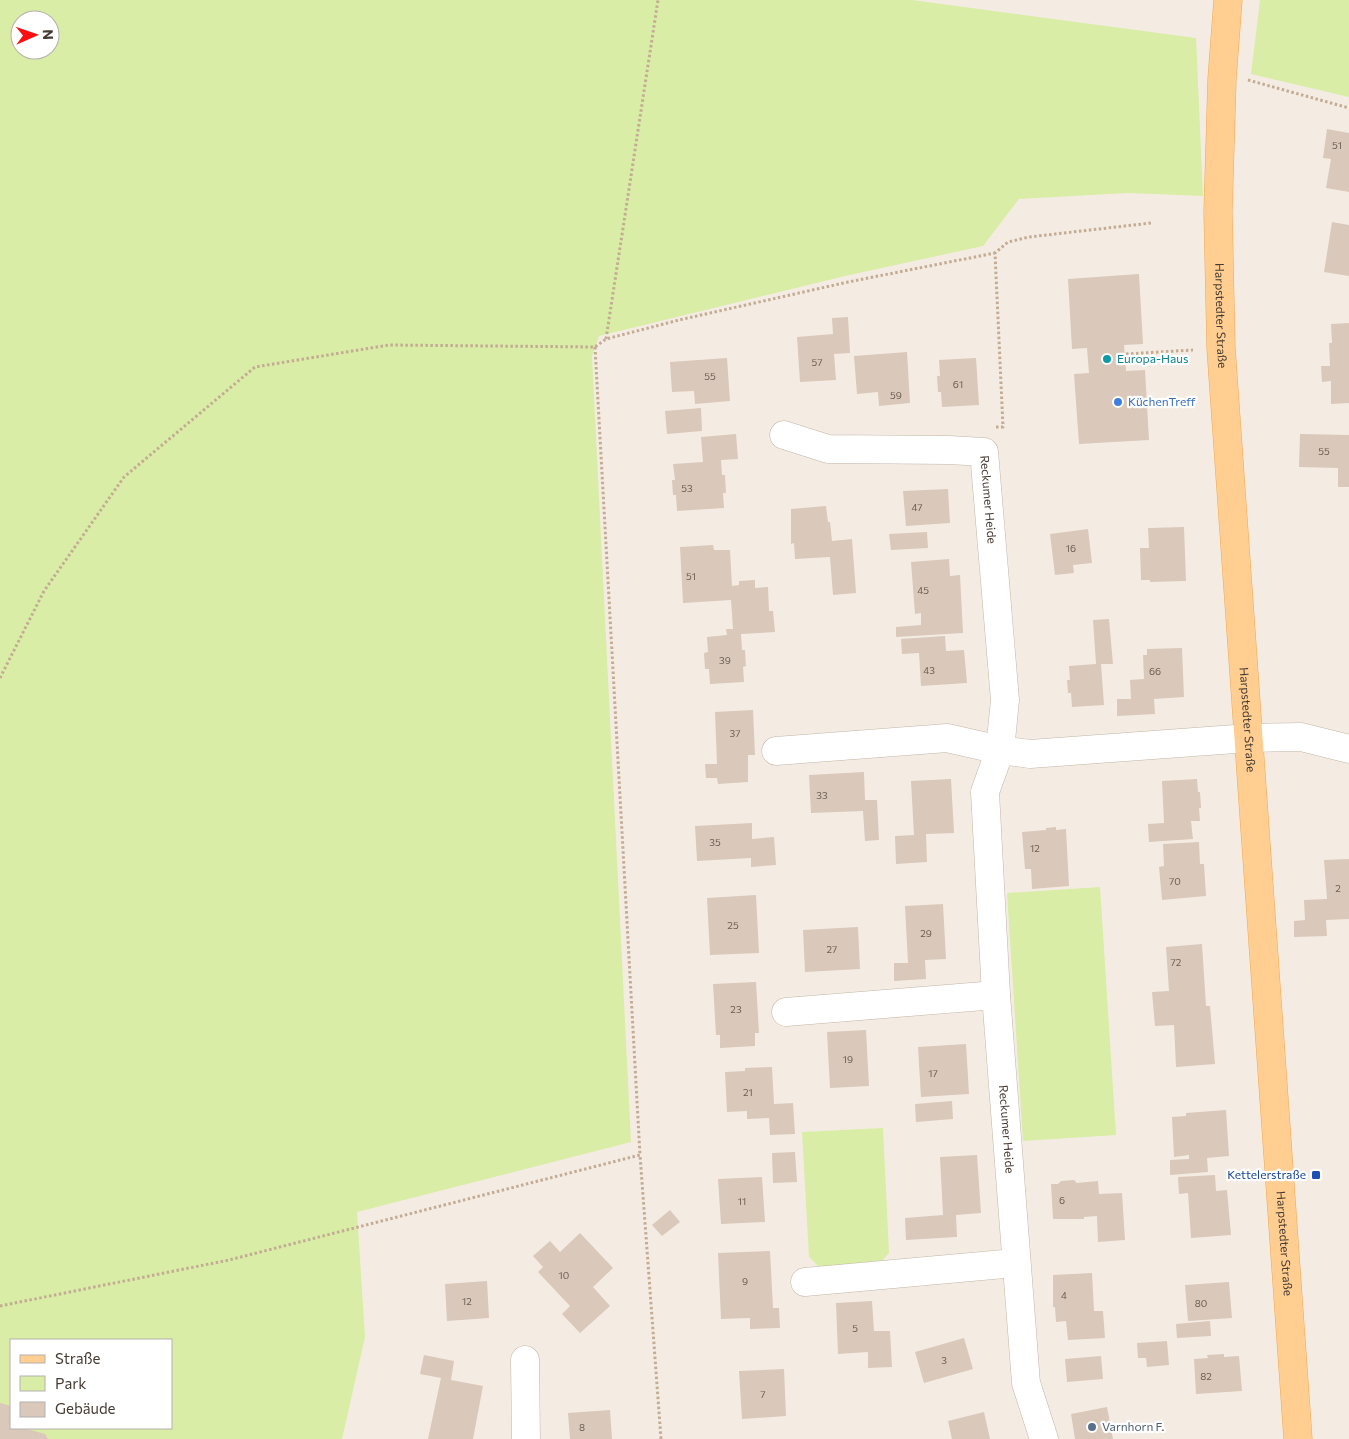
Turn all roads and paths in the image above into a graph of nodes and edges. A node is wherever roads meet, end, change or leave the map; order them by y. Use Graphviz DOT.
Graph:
graph roads {
  1 [pos="658,0"];
  2 [pos="1228,0"];
  3 [pos="1222,79"];
  4 [pos="1349,108"];
  5 [pos="1151,223"];
  6 [pos="995,254"];
  7 [pos="606,339"];
  8 [pos="595,347"];
  9 [pos="1221,348"];
  10 [pos="1126,354"];
  11 [pos="784,435"];
  12 [pos="984,452"];
  13 [pos="0,678"];
  14 [pos="1249,738"];
  15 [pos="1349,749"];
  16 [pos="1000,750"];
  17 [pos="776,751"];
  18 [pos="996,995"];
  19 [pos="786,1012"];
  20 [pos="640,1155"];
  21 [pos="1015,1263"];
  22 [pos="805,1282"];
  23 [pos="0,1306"];
  24 [pos="525,1360"];
  25 [pos="526,1439"];
  26 [pos="661,1439"];
  27 [pos="1044,1439"];
  28 [pos="1298,1439"];
  1 -- 7 [label="path"];
  2 -- 3 [label="main road, Harpstedter Straße"];
  3 -- 4 [label="path"];
  3 -- 9 [label="main road, Harpstedter Straße"];
  5 -- 6 [label="path"];
  6 -- 7 [label="path"];
  6 -- 12 [label="path"];
  7 -- 8 [label="path"];
  8 -- 13 [label="path"];
  8 -- 20 [label="path"];
  9 -- 10 [label="path"];
  9 -- 14 [label="main road, Harpstedter Straße"];
  11 -- 12 [label="street, Reckumer Heide"];
  12 -- 16 [label="street, Reckumer Heide"];
  14 -- 15 [label="street"];
  14 -- 16 [label="street"];
  14 -- 28 [label="main road, Harpstedter Straße"];
  16 -- 17 [label="street"];
  16 -- 18 [label="street, Reckumer Heide"];
  18 -- 19 [label="street"];
  18 -- 21 [label="street, Reckumer Heide"];
  20 -- 23 [label="path"];
  20 -- 26 [label="path"];
  21 -- 22 [label="street"];
  21 -- 27 [label="street, Reckumer Heide"];
  24 -- 25 [label="street"];
}
